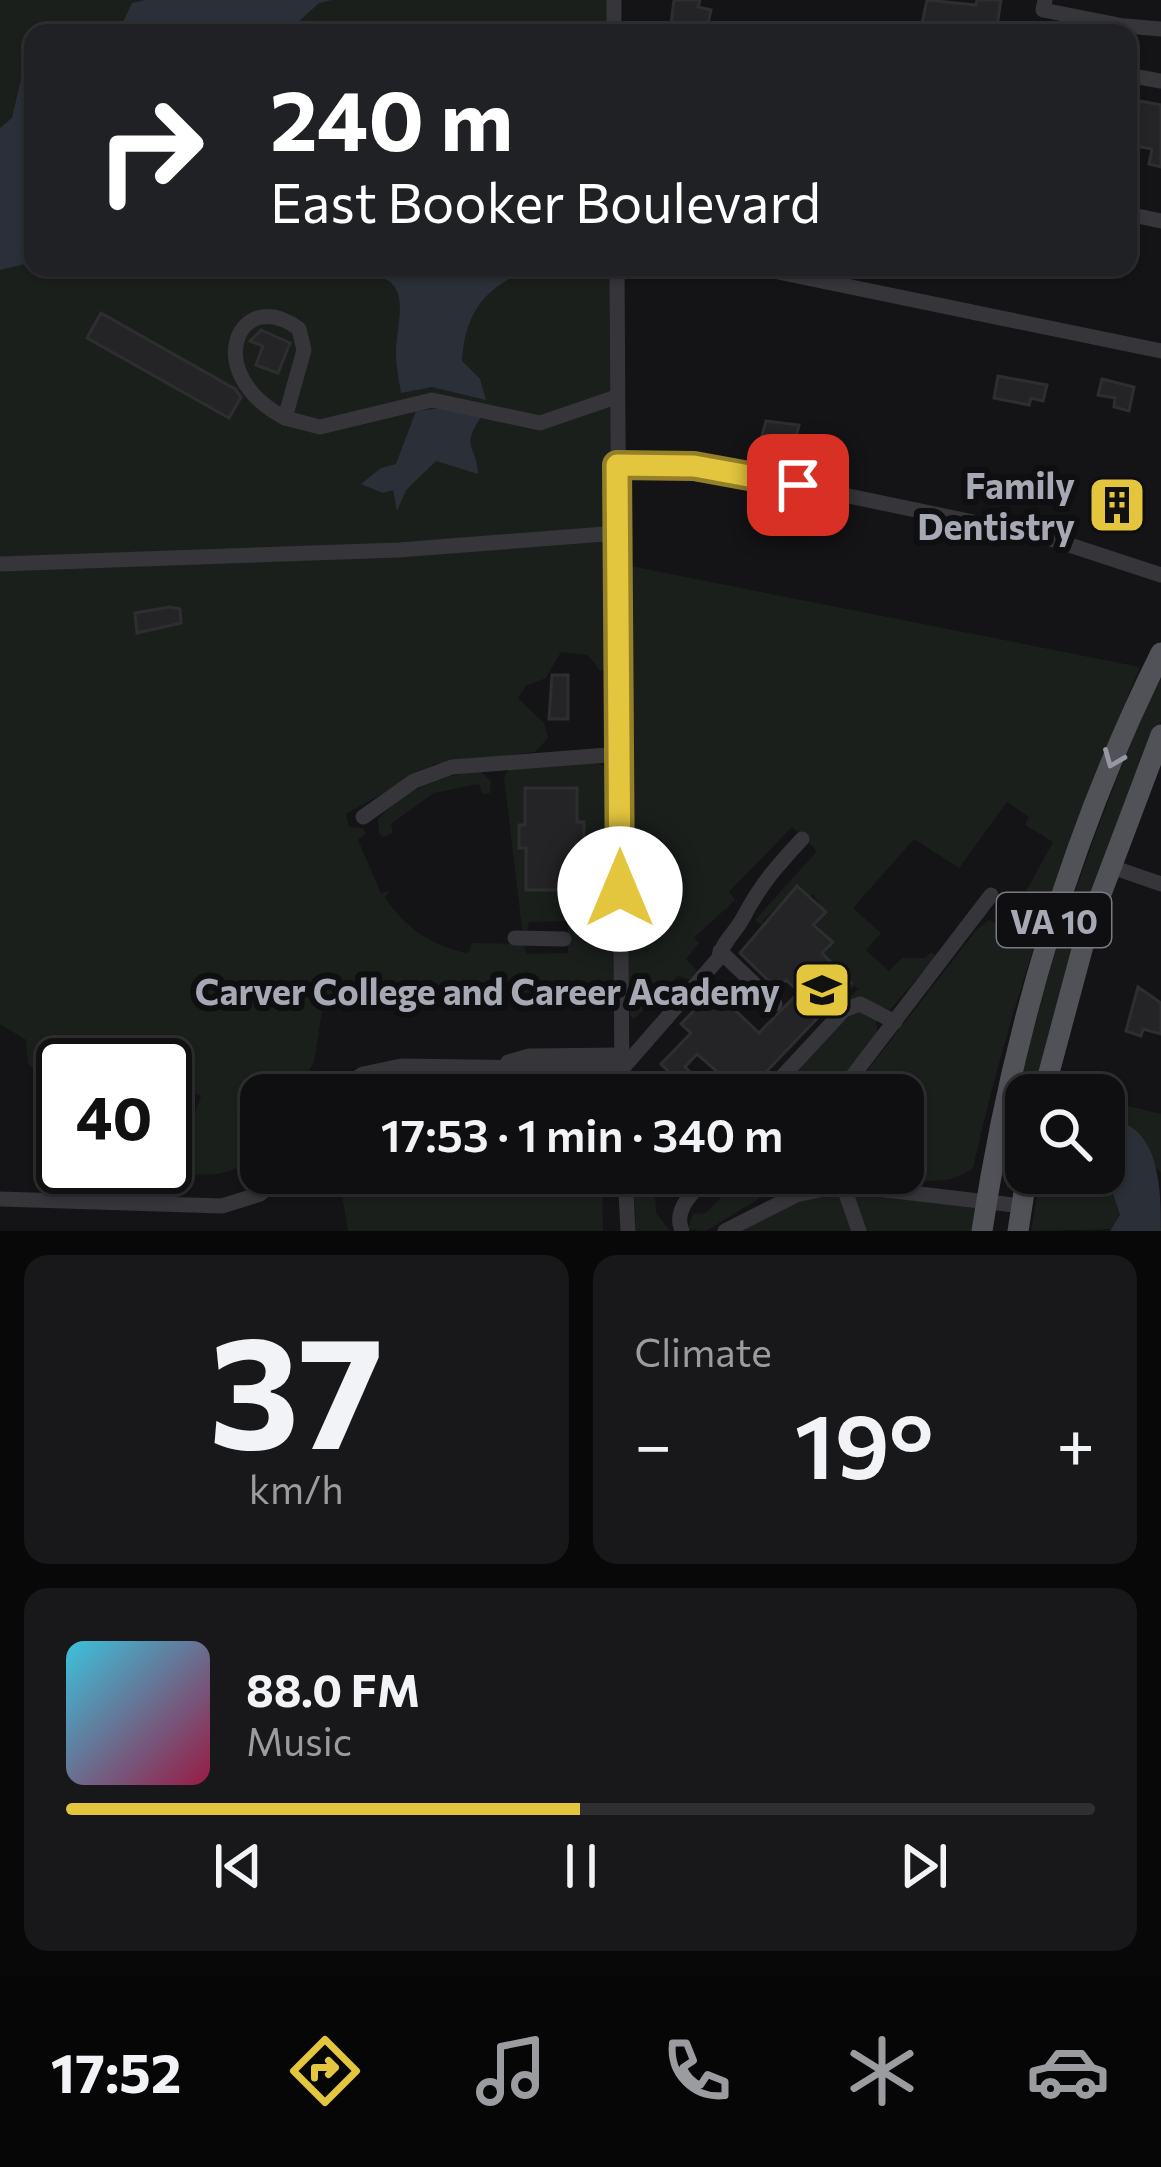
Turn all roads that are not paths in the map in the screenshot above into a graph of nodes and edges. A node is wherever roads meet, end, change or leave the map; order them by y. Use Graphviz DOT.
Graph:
graph roads {
  1 [pos="1045,0"];
  2 [pos="1116,24"];
  3 [pos="616,276"];
  4 [pos="798,276"];
  5 [pos="1161,350"];
  6 [pos="616,397"];
  7 [pos="285,418"];
  8 [pos="617,465"];
  9 [pos="618,533"];
  10 [pos="0,564"];
  11 [pos="1161,575"];
  12 [pos="1161,653"];
  13 [pos="1161,735"];
  14 [pos="620,754"];
  15 [pos="363,817"];
  16 [pos="802,839"];
  17 [pos="1108,866"];
  18 [pos="1161,884"];
  19 [pos="991,896"];
  20 [pos="515,938"];
  21 [pos="565,939"];
  22 [pos="720,951"];
  23 [pos="776,1004"];
  24 [pos="896,1022"];
  25 [pos="621,1028"];
  26 [pos="653,1030"];
  27 [pos="622,1062"];
  28 [pos="363,1074"];
  29 [pos="622,1074"];
  30 [pos="785,1074"];
  31 [pos="855,1074"];
  32 [pos="1047,1074"];
  33 [pos="257,1194"];
  34 [pos="626,1194"];
  35 [pos="692,1194"];
  36 [pos="789,1194"];
  37 [pos="807,1194"];
  38 [pos="846,1194"];
  39 [pos="924,1194"];
  40 [pos="1024,1194"];
  41 [pos="789,1198"];
  42 [pos="0,1199"];
  43 [pos="986,1200"];
  44 [pos="1022,1206"];
  45 [pos="628,1231"];
  46 [pos="682,1231"];
  47 [pos="725,1231"];
  48 [pos="859,1231"];
  49 [pos="982,1231"];
  50 [pos="1018,1231"];
  1 -- 2 [label="street"];
  3 -- 6 [label="street"];
  4 -- 5 [label="street"];
  6 -- 7 [label="street"];
  6 -- 8 [label="street"];
  7 -- 7 [label="street"];
  8 -- 9 [label="street"];
  8 -- 11 [label="street"];
  9 -- 10 [label="street"];
  9 -- 14 [label="street"];
  12 -- 43 [label="main road, VA 10, one-way"];
  13 -- 17 [label="main road, VA 10"];
  14 -- 15 [label="street"];
  14 -- 25 [label="street"];
  16 -- 22 [label="street"];
  17 -- 18 [label="street"];
  17 -- 32 [label="main road, VA 10"];
  19 -- 24 [label="street"];
  20 -- 21 [label="street"];
  22 -- 23 [label="street"];
  22 -- 26 [label="street"];
  24 -- 30 [label="street"];
  24 -- 31 [label="street"];
  25 -- 26 [label="street"];
  25 -- 27 [label="street"];
  26 -- 27 [label="street"];
  27 -- 28 [label="street"];
  27 -- 29 [label="street"];
  33 -- 42 [label="street"];
  34 -- 45 [label="street"];
  35 -- 46 [label="street"];
  36 -- 41 [label="street"];
  37 -- 41 [label="street"];
  38 -- 48 [label="street"];
  39 -- 43 [label="street"];
  40 -- 44 [label="main road"];
  41 -- 47 [label="street"];
  43 -- 44 [label="street"];
  43 -- 49 [label="main road, VA 10"];
  44 -- 50 [label="main road"];
}
